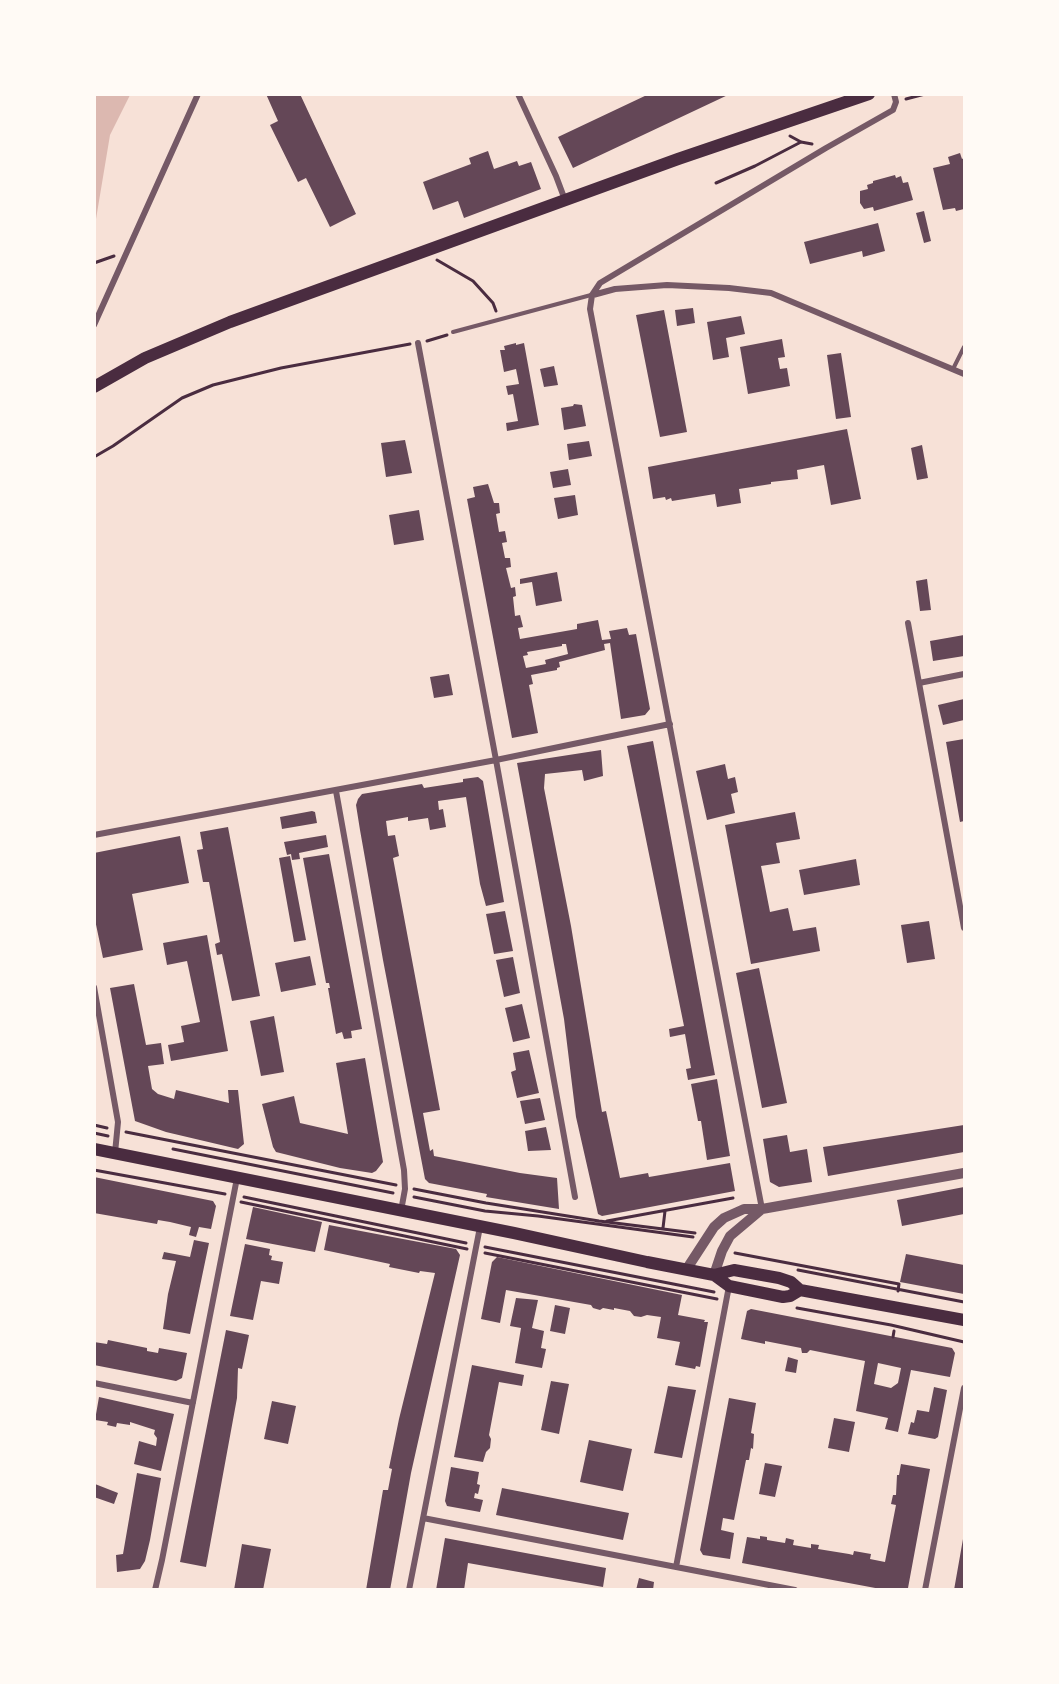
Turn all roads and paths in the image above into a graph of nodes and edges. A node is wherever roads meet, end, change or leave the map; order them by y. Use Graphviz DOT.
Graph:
graph roads {
  1 [pos="198,94"];
  2 [pos="518,94"];
  3 [pos="869,94"];
  4 [pos="925,94"];
  5 [pos="895,98"];
  6 [pos="773,125"];
  7 [pos="801,142"];
  8 [pos="826,148"];
  9 [pos="716,183"];
  10 [pos="565,200"];
  11 [pos="454,270"];
  12 [pos="592,295"];
  13 [pos="499,320"];
  14 [pos="94,325"];
  15 [pos="453,332"];
  16 [pos="418,343"];
  17 [pos="964,347"];
  18 [pos="953,369"];
  19 [pos="964,374"];
  20 [pos="94,387"];
  21 [pos="94,457"];
  22 [pos="908,623"];
  23 [pos="964,674"];
  24 [pos="919,683"];
  25 [pos="670,724"];
  26 [pos="496,760"];
  27 [pos="336,791"];
  28 [pos="94,835"];
  29 [pos="964,928"];
  30 [pos="94,987"];
  31 [pos="94,1125"];
  32 [pos="118,1130"];
  33 [pos="94,1133"];
  34 [pos="118,1138"];
  35 [pos="166,1148"];
  36 [pos="94,1149"];
  37 [pos="115,1153"];
  38 [pos="94,1170"];
  39 [pos="964,1173"];
  40 [pos="237,1178"];
  41 [pos="404,1191"];
  42 [pos="759,1194"];
  43 [pos="234,1195"];
  44 [pos="575,1197"];
  45 [pos="762,1209"];
  46 [pos="665,1210"];
  47 [pos="401,1211"];
  48 [pos="604,1222"];
  49 [pos="480,1227"];
  50 [pos="663,1228"];
  51 [pos="705,1240"];
  52 [pos="476,1245"];
  53 [pos="723,1249"];
  54 [pos="686,1270"];
  55 [pos="714,1275"];
  56 [pos="898,1289"];
  57 [pos="800,1290"];
  58 [pos="729,1291"];
  59 [pos="964,1302"];
  60 [pos="787,1306"];
  61 [pos="895,1307"];
  62 [pos="964,1320"];
  63 [pos="894,1331"];
  64 [pos="893,1337"];
  65 [pos="964,1342"];
  66 [pos="94,1383"];
  67 [pos="964,1388"];
  68 [pos="193,1403"];
  69 [pos="423,1518"];
  70 [pos="676,1567"];
  71 [pos="155,1590"];
  72 [pos="409,1590"];
  73 [pos="795,1590"];
  74 [pos="925,1590"];
  1 -- 14 [label="street"];
  2 -- 10 [label="street"];
  3 -- 6 [label="main road"];
  4 -- 5 [label="path"];
  5 -- 8 [label="street"];
  6 -- 7 [label="path"];
  6 -- 10 [label="main road"];
  7 -- 8 [label="path"];
  7 -- 9 [label="path"];
  8 -- 12 [label="street"];
  10 -- 20 [label="main road"];
  11 -- 13 [label="path"];
  12 -- 13 [label="lane"];
  12 -- 18 [label="street"];
  12 -- 25 [label="street"];
  13 -- 15 [label="lane"];
  15 -- 16 [label="path"];
  16 -- 21 [label="path"];
  16 -- 26 [label="street"];
  17 -- 18 [label="lane"];
  18 -- 19 [label="street"];
  22 -- 24 [label="street"];
  23 -- 24 [label="street"];
  24 -- 29 [label="street"];
  25 -- 26 [label="street"];
  25 -- 42 [label="street"];
  26 -- 27 [label="street"];
  26 -- 44 [label="street"];
  27 -- 28 [label="street"];
  27 -- 41 [label="street"];
  30 -- 32 [label="street"];
  31 -- 32 [label="path"];
  32 -- 34 [label="street"];
  32 -- 41 [label="path"];
  33 -- 34 [label="path"];
  34 -- 37 [label="street"];
  35 -- 41 [label="path"];
  36 -- 37 [label="main road"];
  37 -- 40 [label="main road"];
  38 -- 43 [label="path"];
  39 -- 45 [label="street"];
  40 -- 43 [label="street"];
  40 -- 47 [label="main road"];
  41 -- 47 [label="street"];
  41 -- 48 [label="path"];
  41 -- 51 [label="path"];
  42 -- 45 [label="street"];
  42 -- 46 [label="path"];
  43 -- 52 [label="path"];
  43 -- 68 [label="street"];
  45 -- 51 [label="street"];
  45 -- 53 [label="street"];
  46 -- 48 [label="path"];
  46 -- 50 [label="path"];
  47 -- 49 [label="main road"];
  48 -- 50 [label="path"];
  49 -- 52 [label="street"];
  49 -- 54 [label="main road"];
  50 -- 51 [label="path"];
  51 -- 54 [label="street"];
  52 -- 58 [label="path"];
  52 -- 69 [label="street"];
  53 -- 55 [label="street"];
  53 -- 56 [label="path"];
  54 -- 55 [label="main road"];
  55 -- 57 [label="main road"];
  55 -- 58 [label="main road"];
  56 -- 59 [label="path"];
  56 -- 61 [label="path"];
  57 -- 58 [label="main road"];
  57 -- 61 [label="main road"];
  58 -- 70 [label="street"];
  60 -- 65 [label="path"];
  61 -- 62 [label="main road"];
  63 -- 64 [label="path"];
  66 -- 68 [label="street"];
  67 -- 74 [label="street"];
  68 -- 71 [label="street"];
  69 -- 70 [label="street"];
  69 -- 72 [label="street"];
  70 -- 73 [label="street"];
}
